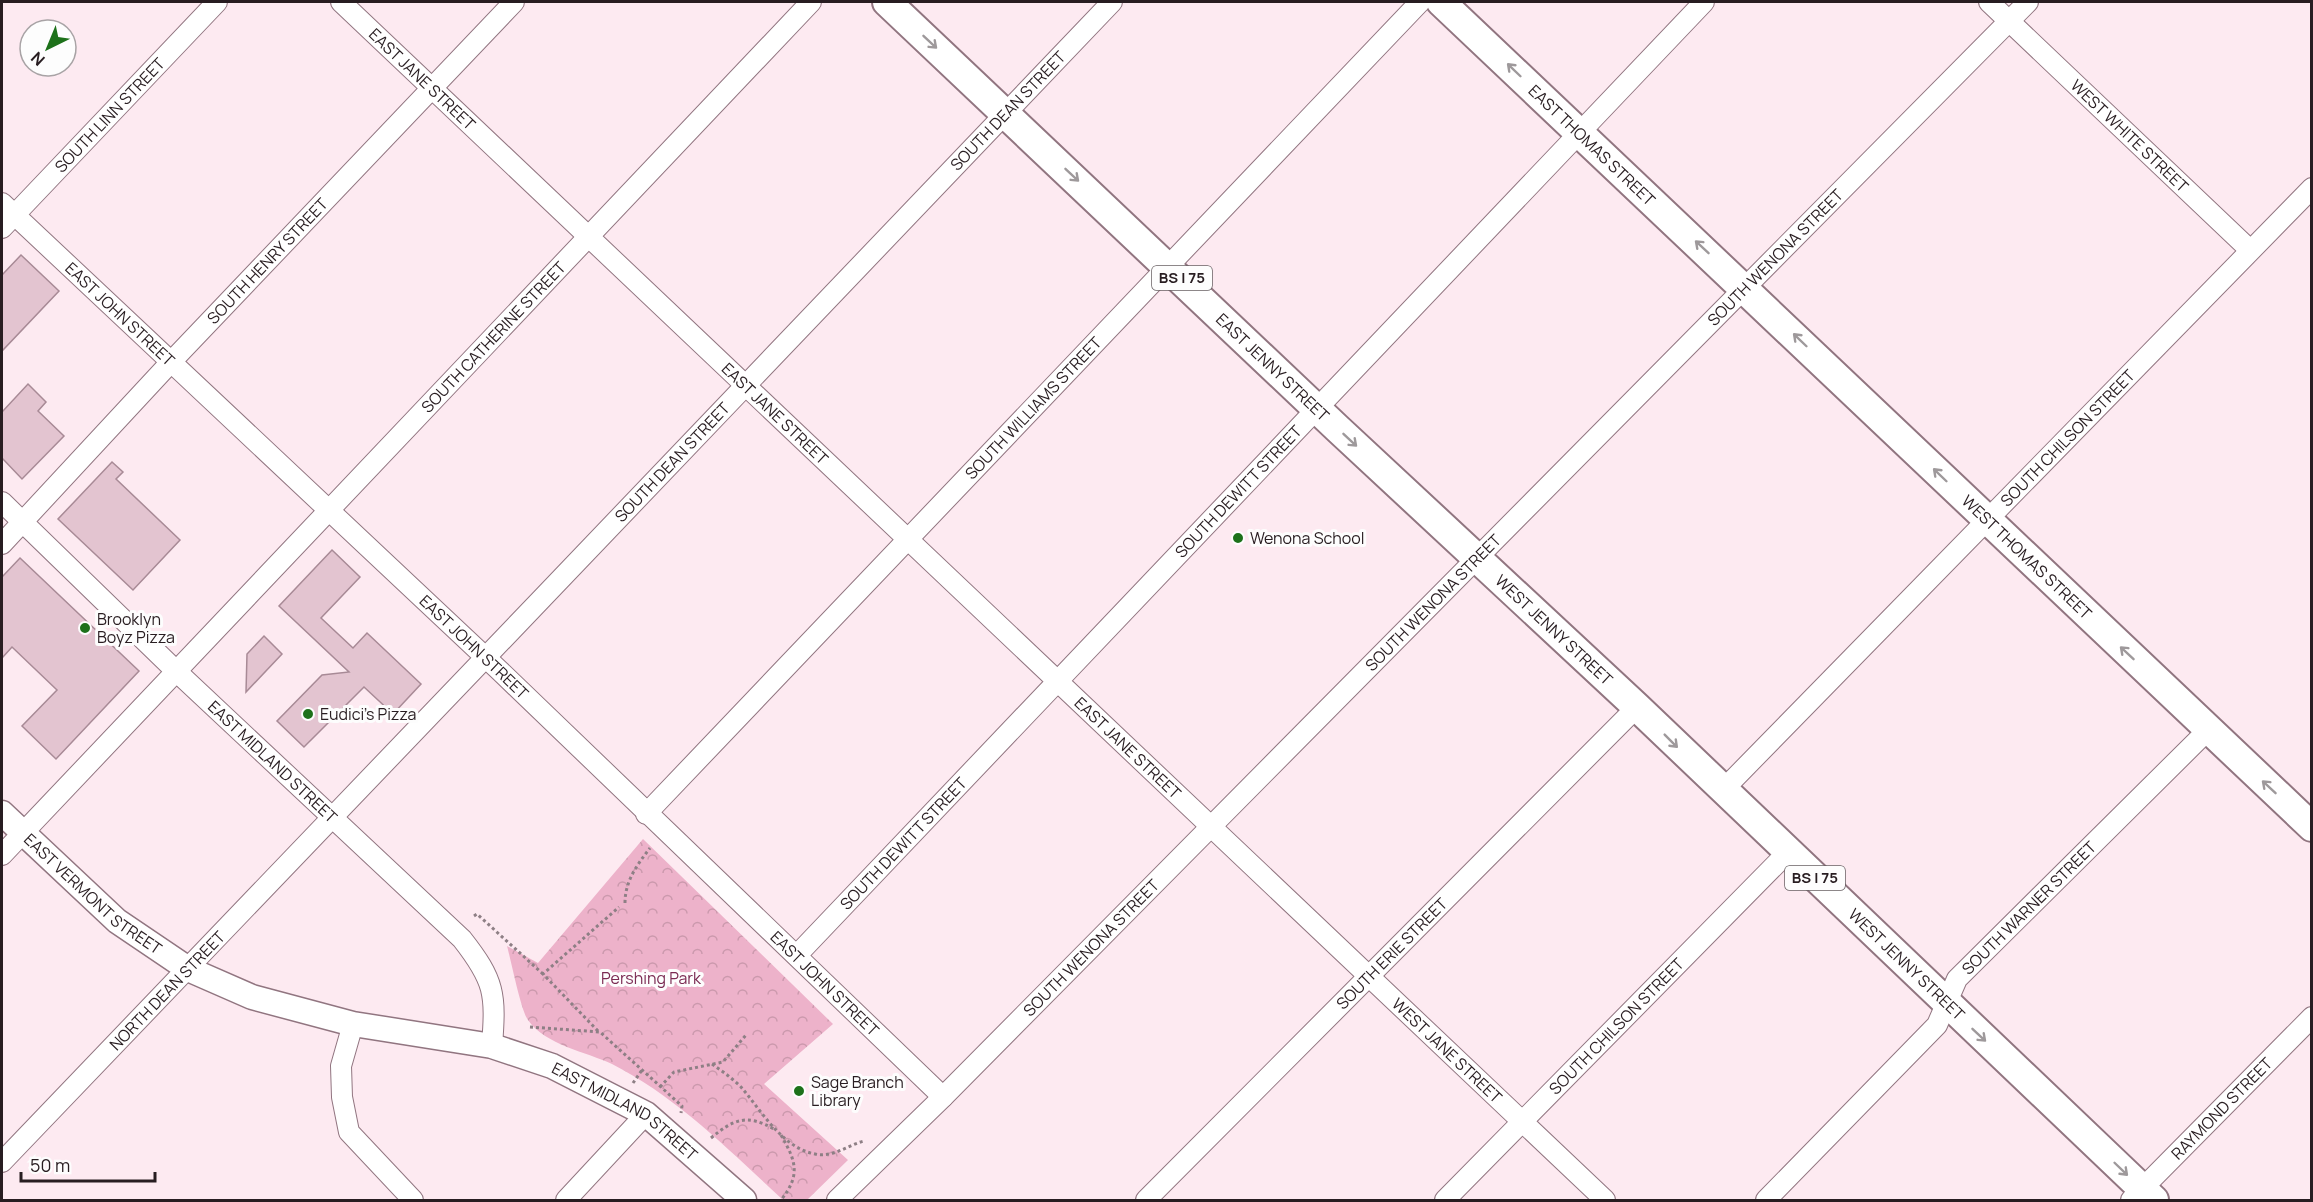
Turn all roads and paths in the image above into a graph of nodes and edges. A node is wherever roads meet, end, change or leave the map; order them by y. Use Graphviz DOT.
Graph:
graph roads {
  1 [pos="217,2"];
  2 [pos="341,2"];
  3 [pos="514,2"];
  4 [pos="810,2"];
  5 [pos="887,2"];
  6 [pos="1112,2"];
  7 [pos="1420,2"];
  8 [pos="1441,2"];
  9 [pos="1704,2"];
  10 [pos="1989,2"];
  11 [pos="2028,2"];
  12 [pos="2009,21"];
  13 [pos="432,88"];
  14 [pos="1005,113"];
  15 [pos="1580,133"];
  16 [pos="2312,188"];
  17 [pos="6,215"];
  18 [pos="588,236"];
  19 [pos="2250,250"];
  20 [pos="1169,265"];
  21 [pos="1744,287"];
  22 [pos="170,363"];
  23 [pos="745,385"];
  24 [pos="1318,409"];
  25 [pos="2,502"];
  26 [pos="328,509"];
  27 [pos="1985,519"];
  28 [pos="22,522"];
  29 [pos="908,539"];
  30 [pos="2,544"];
  31 [pos="1475,557"];
  32 [pos="485,657"];
  33 [pos="176,671"];
  34 [pos="1057,683"];
  35 [pos="1637,707"];
  36 [pos="2208,729"];
  37 [pos="1722,790"];
  38 [pos="2,813"];
  39 [pos="646,814"];
  40 [pos="334,819"];
  41 [pos="1211,826"];
  42 [pos="2312,827"];
  43 [pos="22,832"];
  44 [pos="650,848"];
  45 [pos="1788,852"];
  46 [pos="2,855"];
  47 [pos="625,903"];
  48 [pos="619,907"];
  49 [pos="474,916"];
  50 [pos="797,955"];
  51 [pos="188,969"];
  52 [pos="543,974"];
  53 [pos="1369,976"];
  54 [pos="1947,1004"];
  55 [pos="2312,1017"];
  56 [pos="352,1024"];
  57 [pos="530,1027"];
  58 [pos="600,1032"];
  59 [pos="746,1035"];
  60 [pos="492,1046"];
  61 [pos="712,1064"];
  62 [pos="642,1070"];
  63 [pos="633,1083"];
  64 [pos="660,1086"];
  65 [pos="943,1097"];
  66 [pos="681,1113"];
  67 [pos="646,1114"];
  68 [pos="1522,1122"];
  69 [pos="779,1132"];
  70 [pos="711,1138"];
  71 [pos="864,1141"];
  72 [pos="2,1162"];
  73 [pos="2143,1197"];
  74 [pos="413,1200"];
  75 [pos="566,1200"];
  76 [pos="744,1200"];
  77 [pos="781,1200"];
  78 [pos="837,1200"];
  79 [pos="1146,1200"];
  80 [pos="1444,1200"];
  81 [pos="1605,1200"];
  82 [pos="1766,1200"];
  1 -- 17 [label="street, SOUTH LINN STREET"];
  2 -- 13 [label="street, EAST JANE STREET"];
  3 -- 13 [label="street, SOUTH HENRY STREET"];
  4 -- 18 [label="street, SOUTH CATHERINE STREET"];
  5 -- 14 [label="highway, EAST JENNY STREET / BS I 75, one-way"];
  6 -- 14 [label="street, SOUTH DEAN STREET"];
  7 -- 20 [label="street, SOUTH WILLIAMS STREET"];
  15 -- 8 [label="highway, EAST THOMAS STREET, one-way"];
  9 -- 15 [label="street, SOUTH DEWITT STREET"];
  10 -- 12 [label="street, WEST WHITE STREET"];
  11 -- 12 [label="street, SOUTH WENONA STREET"];
  12 -- 19 [label="street, WEST WHITE STREET"];
  12 -- 21 [label="street, SOUTH WENONA STREET"];
  13 -- 18 [label="street, EAST JANE STREET"];
  13 -- 22 [label="street, SOUTH HENRY STREET"];
  14 -- 20 [label="highway, EAST JENNY STREET / BS I 75, one-way"];
  14 -- 23 [label="street, SOUTH DEAN STREET"];
  21 -- 15 [label="highway, EAST THOMAS STREET, one-way"];
  15 -- 24 [label="street, SOUTH DEWITT STREET"];
  16 -- 19 [label="street, SOUTH CHILSON STREET"];
  17 -- 22 [label="street, EAST JOHN STREET"];
  18 -- 23 [label="street, EAST JANE STREET"];
  18 -- 26 [label="street, SOUTH CATHERINE STREET"];
  19 -- 27 [label="street, SOUTH CHILSON STREET"];
  20 -- 24 [label="highway, EAST JENNY STREET / BS I 75"];
  20 -- 29 [label="street, SOUTH WILLIAMS STREET"];
  27 -- 21 [label="highway, WEST THOMAS STREET, one-way"];
  21 -- 31 [label="street, SOUTH WENONA STREET"];
  22 -- 26 [label="street, EAST JOHN STREET"];
  22 -- 28 [label="street, SOUTH HENRY STREET"];
  23 -- 29 [label="street, EAST JANE STREET"];
  23 -- 32 [label="street, SOUTH DEAN STREET"];
  24 -- 31 [label="highway, EAST JENNY STREET / BS I 75, one-way"];
  24 -- 34 [label="street, SOUTH DEWITT STREET"];
  25 -- 28 [label="street, EAST MIDLAND STREET"];
  26 -- 32 [label="street, EAST JOHN STREET"];
  26 -- 33 [label="street, SOUTH CATHERINE STREET"];
  36 -- 27 [label="highway, WEST THOMAS STREET, one-way"];
  27 -- 37 [label="street, SOUTH CHILSON STREET"];
  28 -- 30 [label="street, SOUTH HENRY STREET"];
  28 -- 33 [label="street, EAST MIDLAND STREET"];
  29 -- 34 [label="street, EAST JANE STREET"];
  29 -- 39 [label="street, SOUTH WILLIAMS STREET"];
  31 -- 35 [label="highway, WEST JENNY STREET / BS I 75"];
  31 -- 41 [label="street, SOUTH WENONA STREET"];
  32 -- 39 [label="street, EAST JOHN STREET"];
  32 -- 40 [label="street, SOUTH DEAN STREET"];
  33 -- 40 [label="street, EAST MIDLAND STREET"];
  33 -- 43 [label="street, SOUTH CATHERINE STREET"];
  34 -- 41 [label="street, EAST JANE STREET"];
  34 -- 50 [label="street, SOUTH DEWITT STREET"];
  35 -- 37 [label="highway, WEST JENNY STREET / BS I 75, one-way"];
  35 -- 53 [label="street, SOUTH ERIE STREET"];
  42 -- 36 [label="highway, WEST THOMAS STREET, one-way"];
  36 -- 54 [label="street, SOUTH WARNER STREET"];
  37 -- 45 [label="highway, WEST JENNY STREET / BS I 75"];
  38 -- 43 [label="main road, EAST VERMONT STREET"];
  39 -- 50 [label="street, EAST JOHN STREET"];
  40 -- 51 [label="street, NORTH DEAN STREET"];
  40 -- 60 [label="street, EAST MIDLAND STREET"];
  41 -- 53 [label="street, WEST JANE STREET"];
  41 -- 65 [label="street, SOUTH WENONA STREET"];
  43 -- 46 [label="street, SOUTH CATHERINE STREET"];
  43 -- 51 [label="main road, EAST VERMONT STREET"];
  44 -- 47 [label="path"];
  45 -- 54 [label="highway, WEST JENNY STREET / BS I 75"];
  45 -- 68 [label="street, SOUTH CHILSON STREET"];
  48 -- 52 [label="path"];
  49 -- 52 [label="path"];
  50 -- 65 [label="street, EAST JOHN STREET"];
  51 -- 56 [label="main road, EAST MIDLAND STREET"];
  51 -- 72 [label="street, NORTH DEAN STREET"];
  52 -- 58 [label="path"];
  53 -- 68 [label="street, WEST JANE STREET"];
  53 -- 79 [label="street, SOUTH ERIE STREET"];
  54 -- 73 [label="highway, WEST JENNY STREET / BS I 75, one-way"];
  54 -- 82 [label="street, SOUTH WARNER STREET"];
  55 -- 73 [label="street, RAYMOND STREET"];
  56 -- 60 [label="main road, EAST MIDLAND STREET"];
  56 -- 74 [label="street"];
  57 -- 58 [label="path"];
  58 -- 62 [label="path"];
  59 -- 61 [label="path"];
  60 -- 67 [label="main road, EAST MIDLAND STREET"];
  61 -- 64 [label="path"];
  61 -- 69 [label="path"];
  62 -- 63 [label="path"];
  62 -- 64 [label="path"];
  64 -- 66 [label="path"];
  65 -- 78 [label="street, SOUTH WENONA STREET"];
  67 -- 75 [label="street"];
  67 -- 76 [label="main road, EAST MIDLAND STREET"];
  68 -- 80 [label="street, SOUTH CHILSON STREET"];
  68 -- 81 [label="street, WEST JANE STREET"];
  69 -- 70 [label="path"];
  69 -- 71 [label="path"];
  69 -- 77 [label="path"];
}
